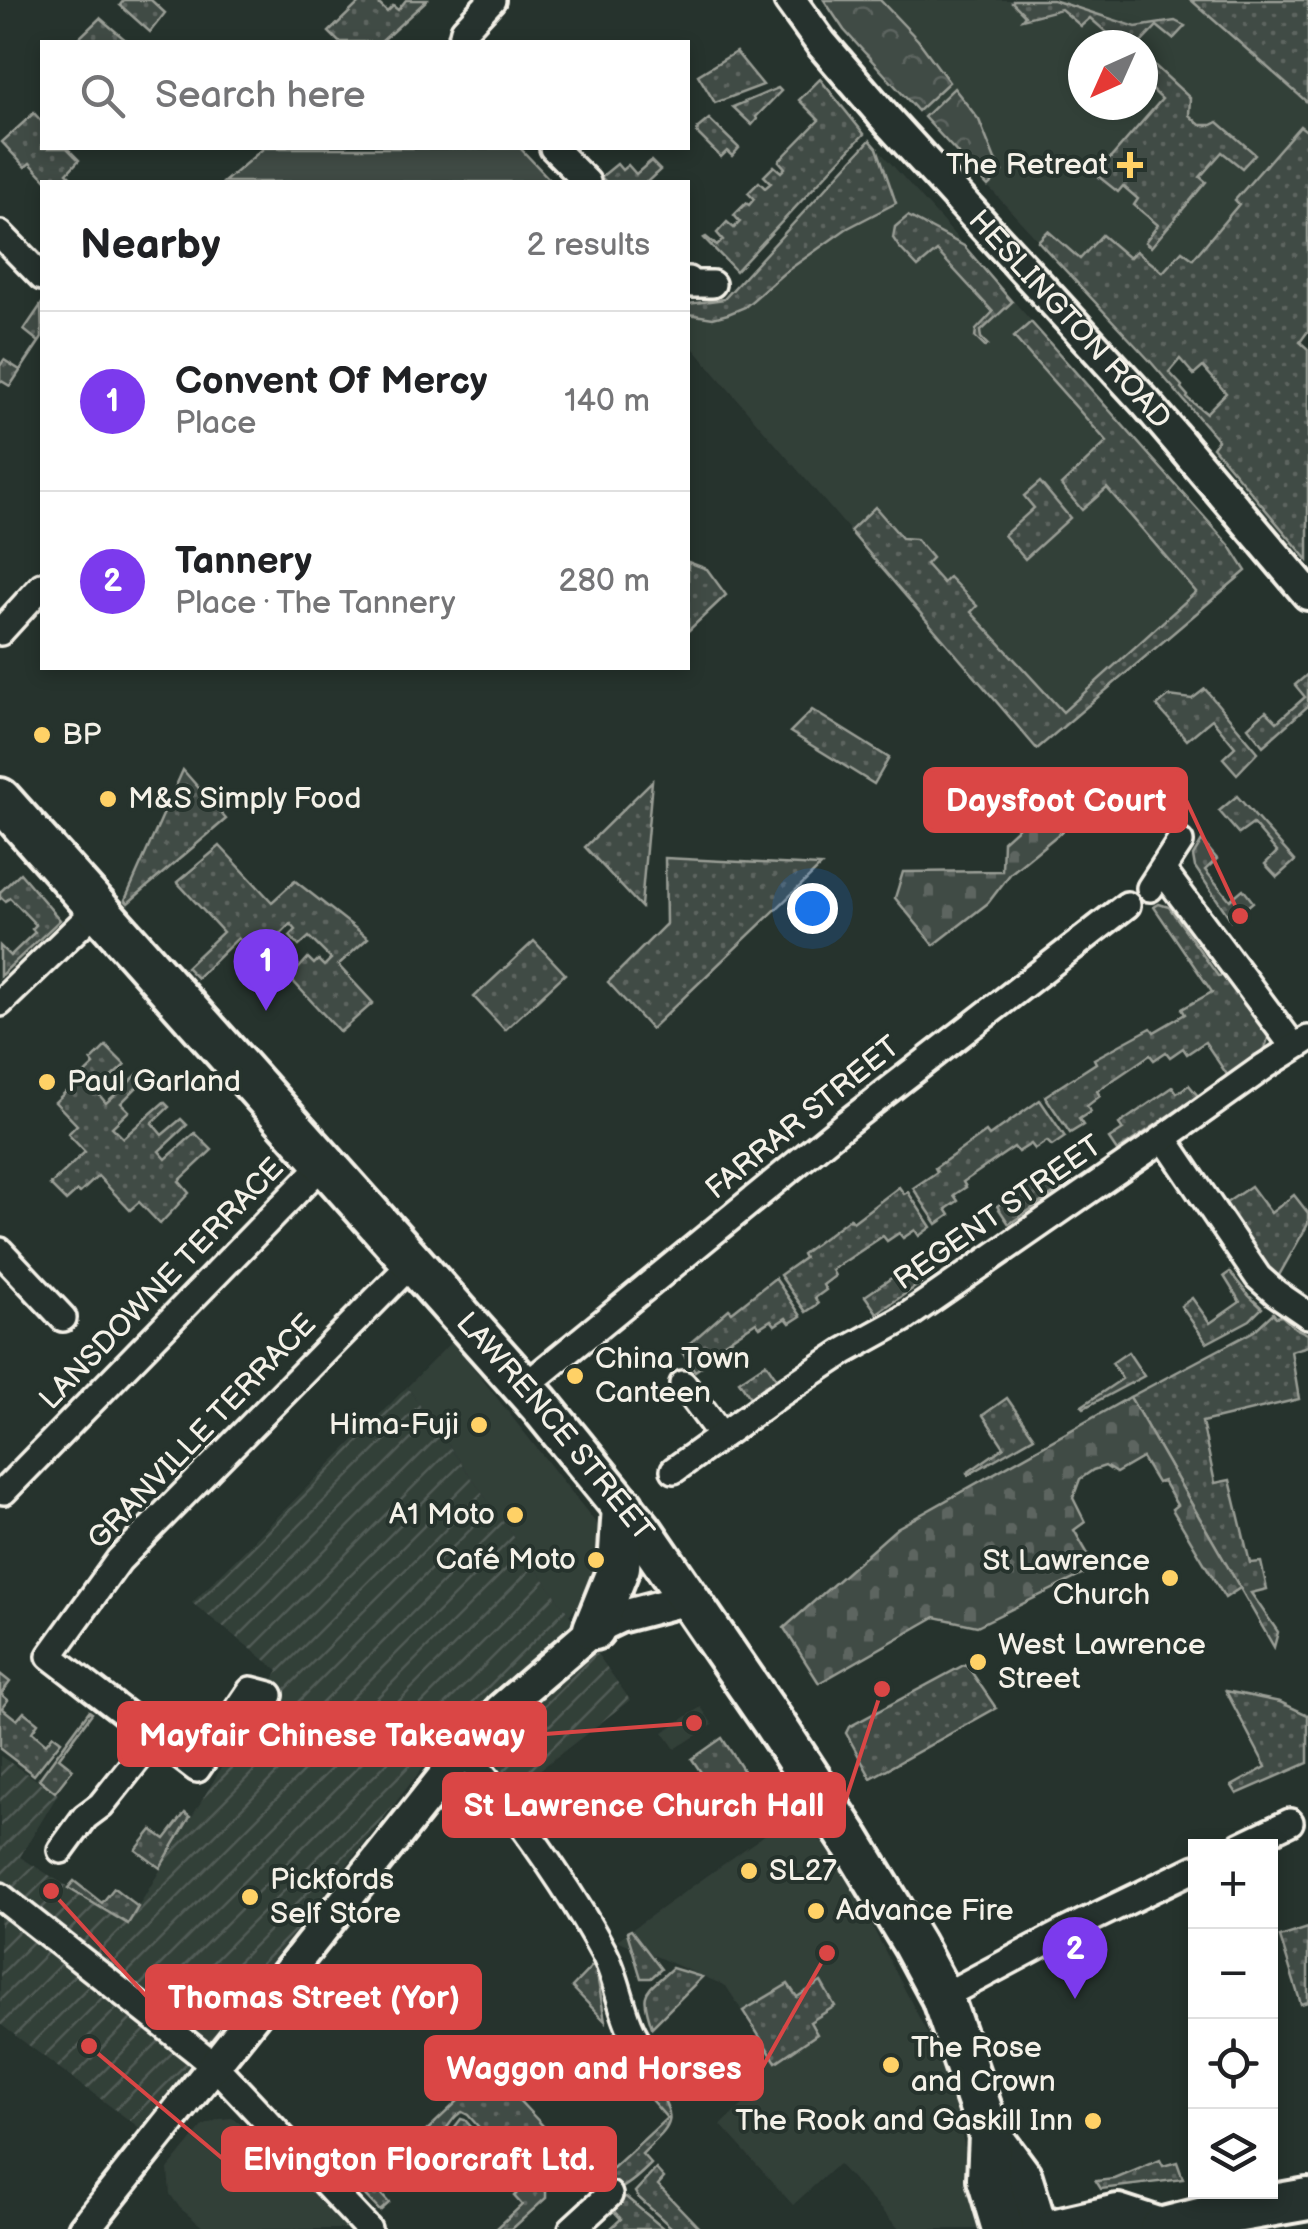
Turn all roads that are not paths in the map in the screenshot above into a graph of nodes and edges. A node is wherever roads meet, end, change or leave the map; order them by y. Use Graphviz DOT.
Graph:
graph roads {
  1 [pos="492,0"];
  2 [pos="790,0"];
  3 [pos="462,40"];
  4 [pos="555,150"];
  5 [pos="585,180"];
  6 [pos="0,234"];
  7 [pos="40,275"];
  8 [pos="40,588"];
  9 [pos="1308,594"];
  10 [pos="0,632"];
  11 [pos="0,799"];
  12 [pos="1180,842"];
  13 [pos="1126,905"];
  14 [pos="97,910"];
  15 [pos="0,1002"];
  16 [pos="1301,1043"];
  17 [pos="1164,1138"];
  18 [pos="324,1164"];
  19 [pos="0,1252"];
  20 [pos="413,1262"];
  21 [pos="1308,1315"];
  22 [pos="63,1318"];
  23 [pos="683,1384"];
  24 [pos="524,1387"];
  25 [pos="721,1435"];
  26 [pos="674,1470"];
  27 [pos="4,1492"];
  28 [pos="623,1506"];
  29 [pos="688,1598"];
  30 [pos="594,1629"];
  31 [pos="270,1695"];
  32 [pos="155,1737"];
  33 [pos="464,1751"];
  34 [pos="1290,1822"];
  35 [pos="1255,1839"];
  36 [pos="61,1850"];
  37 [pos="1188,1872"];
  38 [pos="0,1896"];
  39 [pos="942,1997"];
  40 [pos="644,2051"];
  41 [pos="213,2064"];
  42 [pos="990,2135"];
  43 [pos="608,2195"];
  44 [pos="1308,2199"];
  45 [pos="84,2229"];
  46 [pos="368,2229"];
  47 [pos="572,2229"];
  48 [pos="1004,2229"];
  49 [pos="1037,2229"];
  50 [pos="1056,2229"];
  51 [pos="1160,2229"];
  1 -- 3 [label="street"];
  2 -- 9 [label="street, HESLINGTON ROAD"];
  4 -- 5 [label="street"];
  6 -- 7 [label="street"];
  8 -- 10 [label="street"];
  11 -- 14 [label="main road, LAWRENCE STREET"];
  12 -- 16 [label="street"];
  13 -- 24 [label="street, FARRAR STREET"];
  14 -- 15 [label="street"];
  14 -- 18 [label="main road, LAWRENCE STREET"];
  16 -- 17 [label="street, REGENT STREET"];
  17 -- 21 [label="street"];
  17 -- 25 [label="street, REGENT STREET"];
  18 -- 20 [label="main road, LAWRENCE STREET"];
  18 -- 27 [label="street, LANSDOWNE TERRACE"];
  19 -- 22 [label="street"];
  20 -- 24 [label="main road, LAWRENCE STREET"];
  20 -- 32 [label="street, GRANVILLE TERRACE"];
  23 -- 25 [label="street"];
  24 -- 28 [label="main road, LAWRENCE STREET"];
  25 -- 26 [label="street, REGENT STREET"];
  28 -- 29 [label="main road, LAWRENCE STREET"];
  28 -- 30 [label="main road"];
  29 -- 30 [label="street"];
  29 -- 39 [label="main road, LAWRENCE STREET"];
  30 -- 33 [label="street"];
  31 -- 32 [label="street"];
  32 -- 36 [label="street"];
  33 -- 40 [label="street"];
  33 -- 41 [label="street"];
  34 -- 35 [label="street"];
  37 -- 39 [label="street"];
  38 -- 41 [label="street"];
  39 -- 42 [label="main road, LAWRENCE STREET"];
  41 -- 45 [label="street"];
  41 -- 46 [label="street"];
  42 -- 48 [label="main road, LAWRENCE STREET"];
  42 -- 49 [label="main road, LAWRENCE STREET"];
  43 -- 47 [label="street"];
  44 -- 51 [label="main road"];
  50 -- 51 [label="main road"];
}
